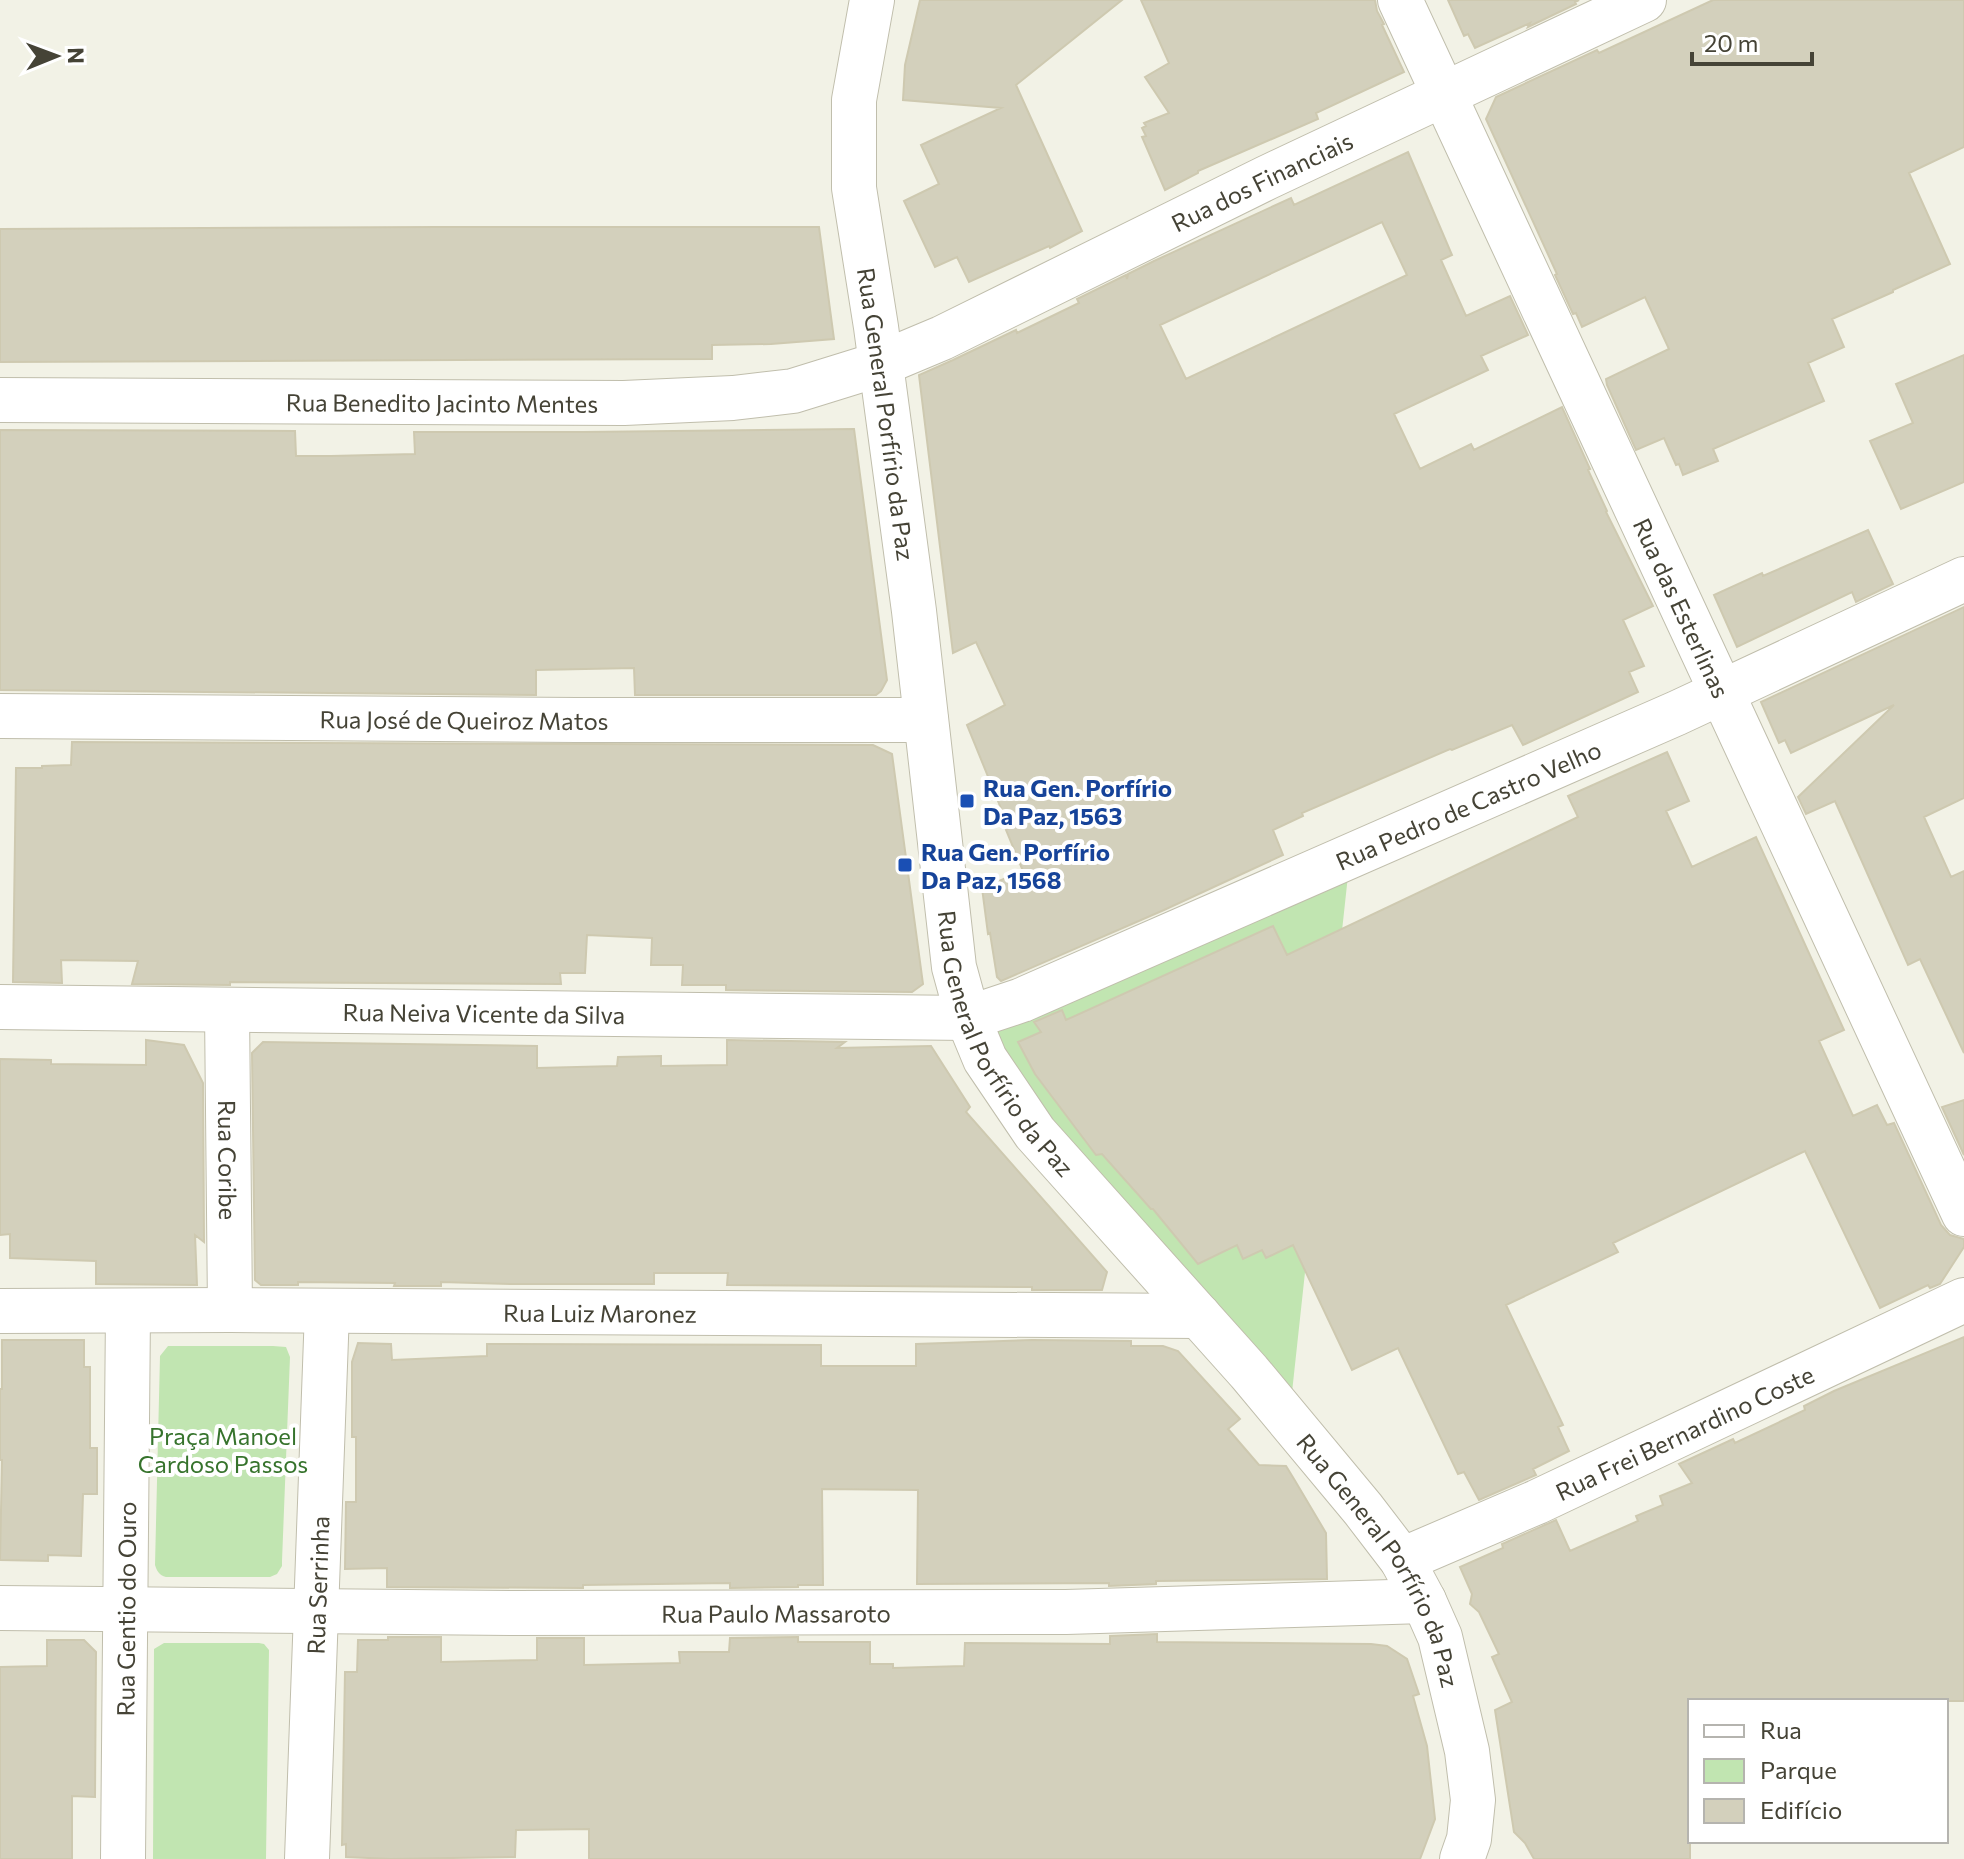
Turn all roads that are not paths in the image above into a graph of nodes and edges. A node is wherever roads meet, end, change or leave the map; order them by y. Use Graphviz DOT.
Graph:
graph roads {
  1 [pos="872,0"];
  2 [pos="1400,0"];
  3 [pos="1644,0"];
  4 [pos="1444,93"];
  5 [pos="880,364"];
  6 [pos="0,400"];
  7 [pos="1964,579"];
  8 [pos="1722,692"];
  9 [pos="0,716"];
  10 [pos="926,720"];
  11 [pos="0,1007"];
  12 [pos="227,1010"];
  13 [pos="968,1018"];
  14 [pos="1964,1214"];
  15 [pos="1964,1300"];
  16 [pos="230,1310"];
  17 [pos="0,1311"];
  18 [pos="128,1311"];
  19 [pos="327,1311"];
  20 [pos="1199,1316"];
  21 [pos="1402,1560"];
  22 [pos="1424,1601"];
  23 [pos="0,1608"];
  24 [pos="126,1609"];
  25 [pos="316,1611"];
  26 [pos="1477,1852"];
  27 [pos="123,1859"];
  28 [pos="307,1859"];
  1 -- 5 [label="street, Rua General Porfírio da Paz"];
  2 -- 4 [label="street, Rua das Esterlinas"];
  3 -- 4 [label="street, Rua dos Financiais"];
  4 -- 5 [label="street, Rua dos Financiais"];
  4 -- 8 [label="street, Rua das Esterlinas"];
  5 -- 6 [label="street, Rua Benedito Jacinto Mentes"];
  5 -- 10 [label="street, Rua General Porfírio da Paz"];
  7 -- 8 [label="street, Rua Pedro de Castro Velho"];
  8 -- 13 [label="street, Rua Pedro de Castro Velho"];
  8 -- 14 [label="street, Rua das Esterlinas"];
  9 -- 10 [label="street, Rua José de Queiroz Matos"];
  10 -- 13 [label="street, Rua General Porfírio da Paz"];
  11 -- 12 [label="street, Rua Neiva Vicente da Silva"];
  12 -- 13 [label="street, Rua Neiva Vicente da Silva"];
  12 -- 16 [label="street, Rua Coribe"];
  13 -- 20 [label="street, Rua General Porfírio da Paz"];
  15 -- 21 [label="street, Rua Frei Bernardino Coste"];
  16 -- 18 [label="street, Rua Luiz Maronez"];
  16 -- 19 [label="street, Rua Luiz Maronez"];
  17 -- 18 [label="street, Rua Luiz Maronez"];
  18 -- 24 [label="street, Rua Gentio do Ouro"];
  19 -- 20 [label="street, Rua Luiz Maronez"];
  19 -- 25 [label="street, Rua Serrinha"];
  20 -- 21 [label="street, Rua General Porfírio da Paz"];
  21 -- 22 [label="street, Rua General Porfírio da Paz"];
  22 -- 25 [label="street, Rua Paulo Massaroto"];
  22 -- 26 [label="street, Rua General Porfírio da Paz"];
  23 -- 24 [label="street, Rua Paulo Massaroto"];
  24 -- 25 [label="street, Rua Paulo Massaroto"];
  24 -- 27 [label="street, Rua Gentio do Ouro"];
  25 -- 28 [label="street, Rua Serrinha"];
}
